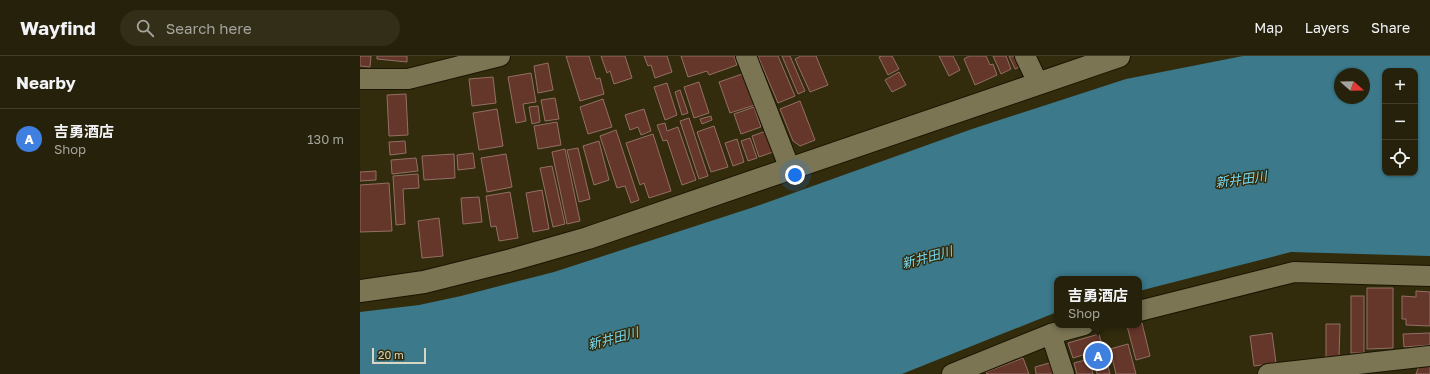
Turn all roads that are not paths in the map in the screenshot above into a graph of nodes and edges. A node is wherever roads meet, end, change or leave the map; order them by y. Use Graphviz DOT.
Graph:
graph roads {
  1 [pos="500,56"];
  2 [pos="746,56"];
  3 [pos="1025,56"];
  4 [pos="1118,56"];
  5 [pos="360,79"];
  6 [pos="1038,83"];
  7 [pos="790,169"];
  8 [pos="1430,276"];
  9 [pos="360,291"];
  10 [pos="1142,309"];
  11 [pos="1073,328"];
  12 [pos="1051,334"];
  13 [pos="1430,356"];
  14 [pos="952,374"];
  15 [pos="1064,374"];
  16 [pos="1268,374"];
  1 -- 5 [label="street"];
  2 -- 7 [label="street"];
  3 -- 6 [label="street"];
  4 -- 6 [label="street"];
  6 -- 7 [label="street"];
  7 -- 9 [label="street"];
  8 -- 10 [label="street"];
  11 -- 12 [label="street"];
  12 -- 14 [label="street"];
  12 -- 15 [label="street"];
  13 -- 16 [label="street"];
}
